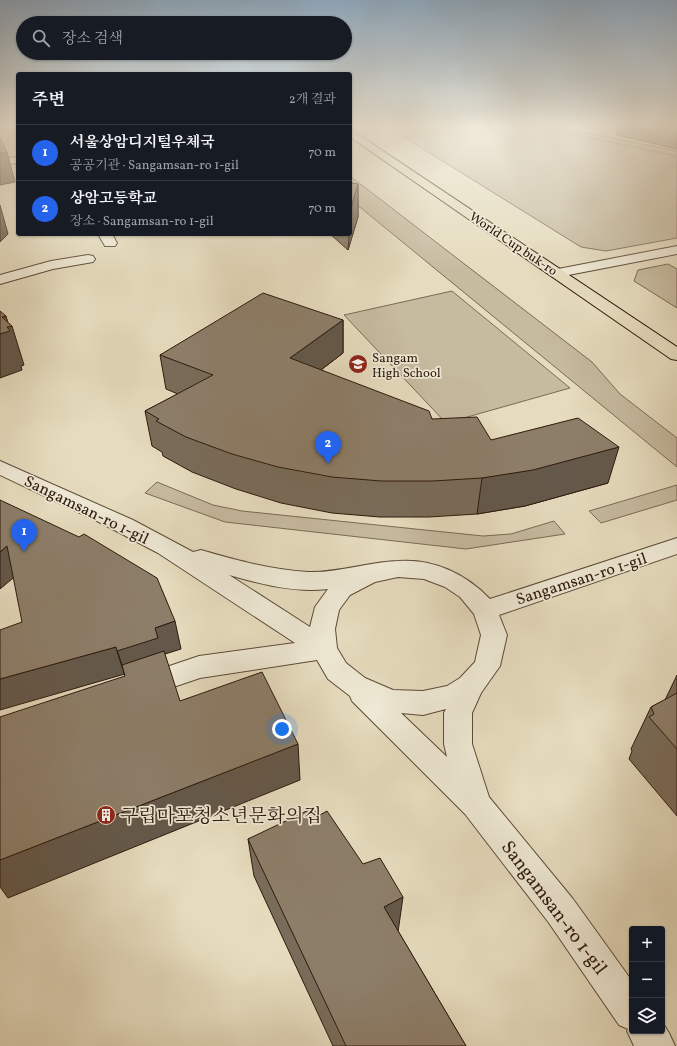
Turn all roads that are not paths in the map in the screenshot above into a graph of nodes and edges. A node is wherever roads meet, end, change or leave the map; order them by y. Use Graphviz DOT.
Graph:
graph roads {
  1 [pos="413,175"];
  2 [pos="677,250"];
  3 [pos="88,259"];
  4 [pos="558,273"];
  5 [pos="0,280"];
  6 [pos="677,355"];
  7 [pos="3,472"];
  8 [pos="165,546"];
  9 [pos="677,546"];
  10 [pos="369,574"];
  11 [pos="485,610"];
  12 [pos="324,649"];
  13 [pos="355,686"];
  14 [pos="470,686"];
  15 [pos="118,694"];
  16 [pos="476,804"];
  17 [pos="629,1008"];
  18 [pos="648,1034"];
  19 [pos="656,1046"];
  1 -- 4 [label="main road, World Cup buk-ro"];
  2 -- 4 [label="street"];
  3 -- 5 [label="street"];
  4 -- 6 [label="main road, World Cup buk-ro"];
  7 -- 8 [label="street, Sangamsan-ro 1-gil"];
  8 -- 10 [label="street"];
  8 -- 12 [label="street"];
  9 -- 11 [label="street, Sangamsan-ro 1-gil"];
  10 -- 11 [label="street"];
  10 -- 12 [label="street"];
  11 -- 14 [label="street"];
  12 -- 13 [label="street"];
  12 -- 15 [label="street"];
  13 -- 14 [label="street"];
  13 -- 16 [label="street"];
  14 -- 16 [label="street"];
  16 -- 17 [label="street, Sangamsan-ro 1-gil"];
  18 -- 19 [label="street"];
}
